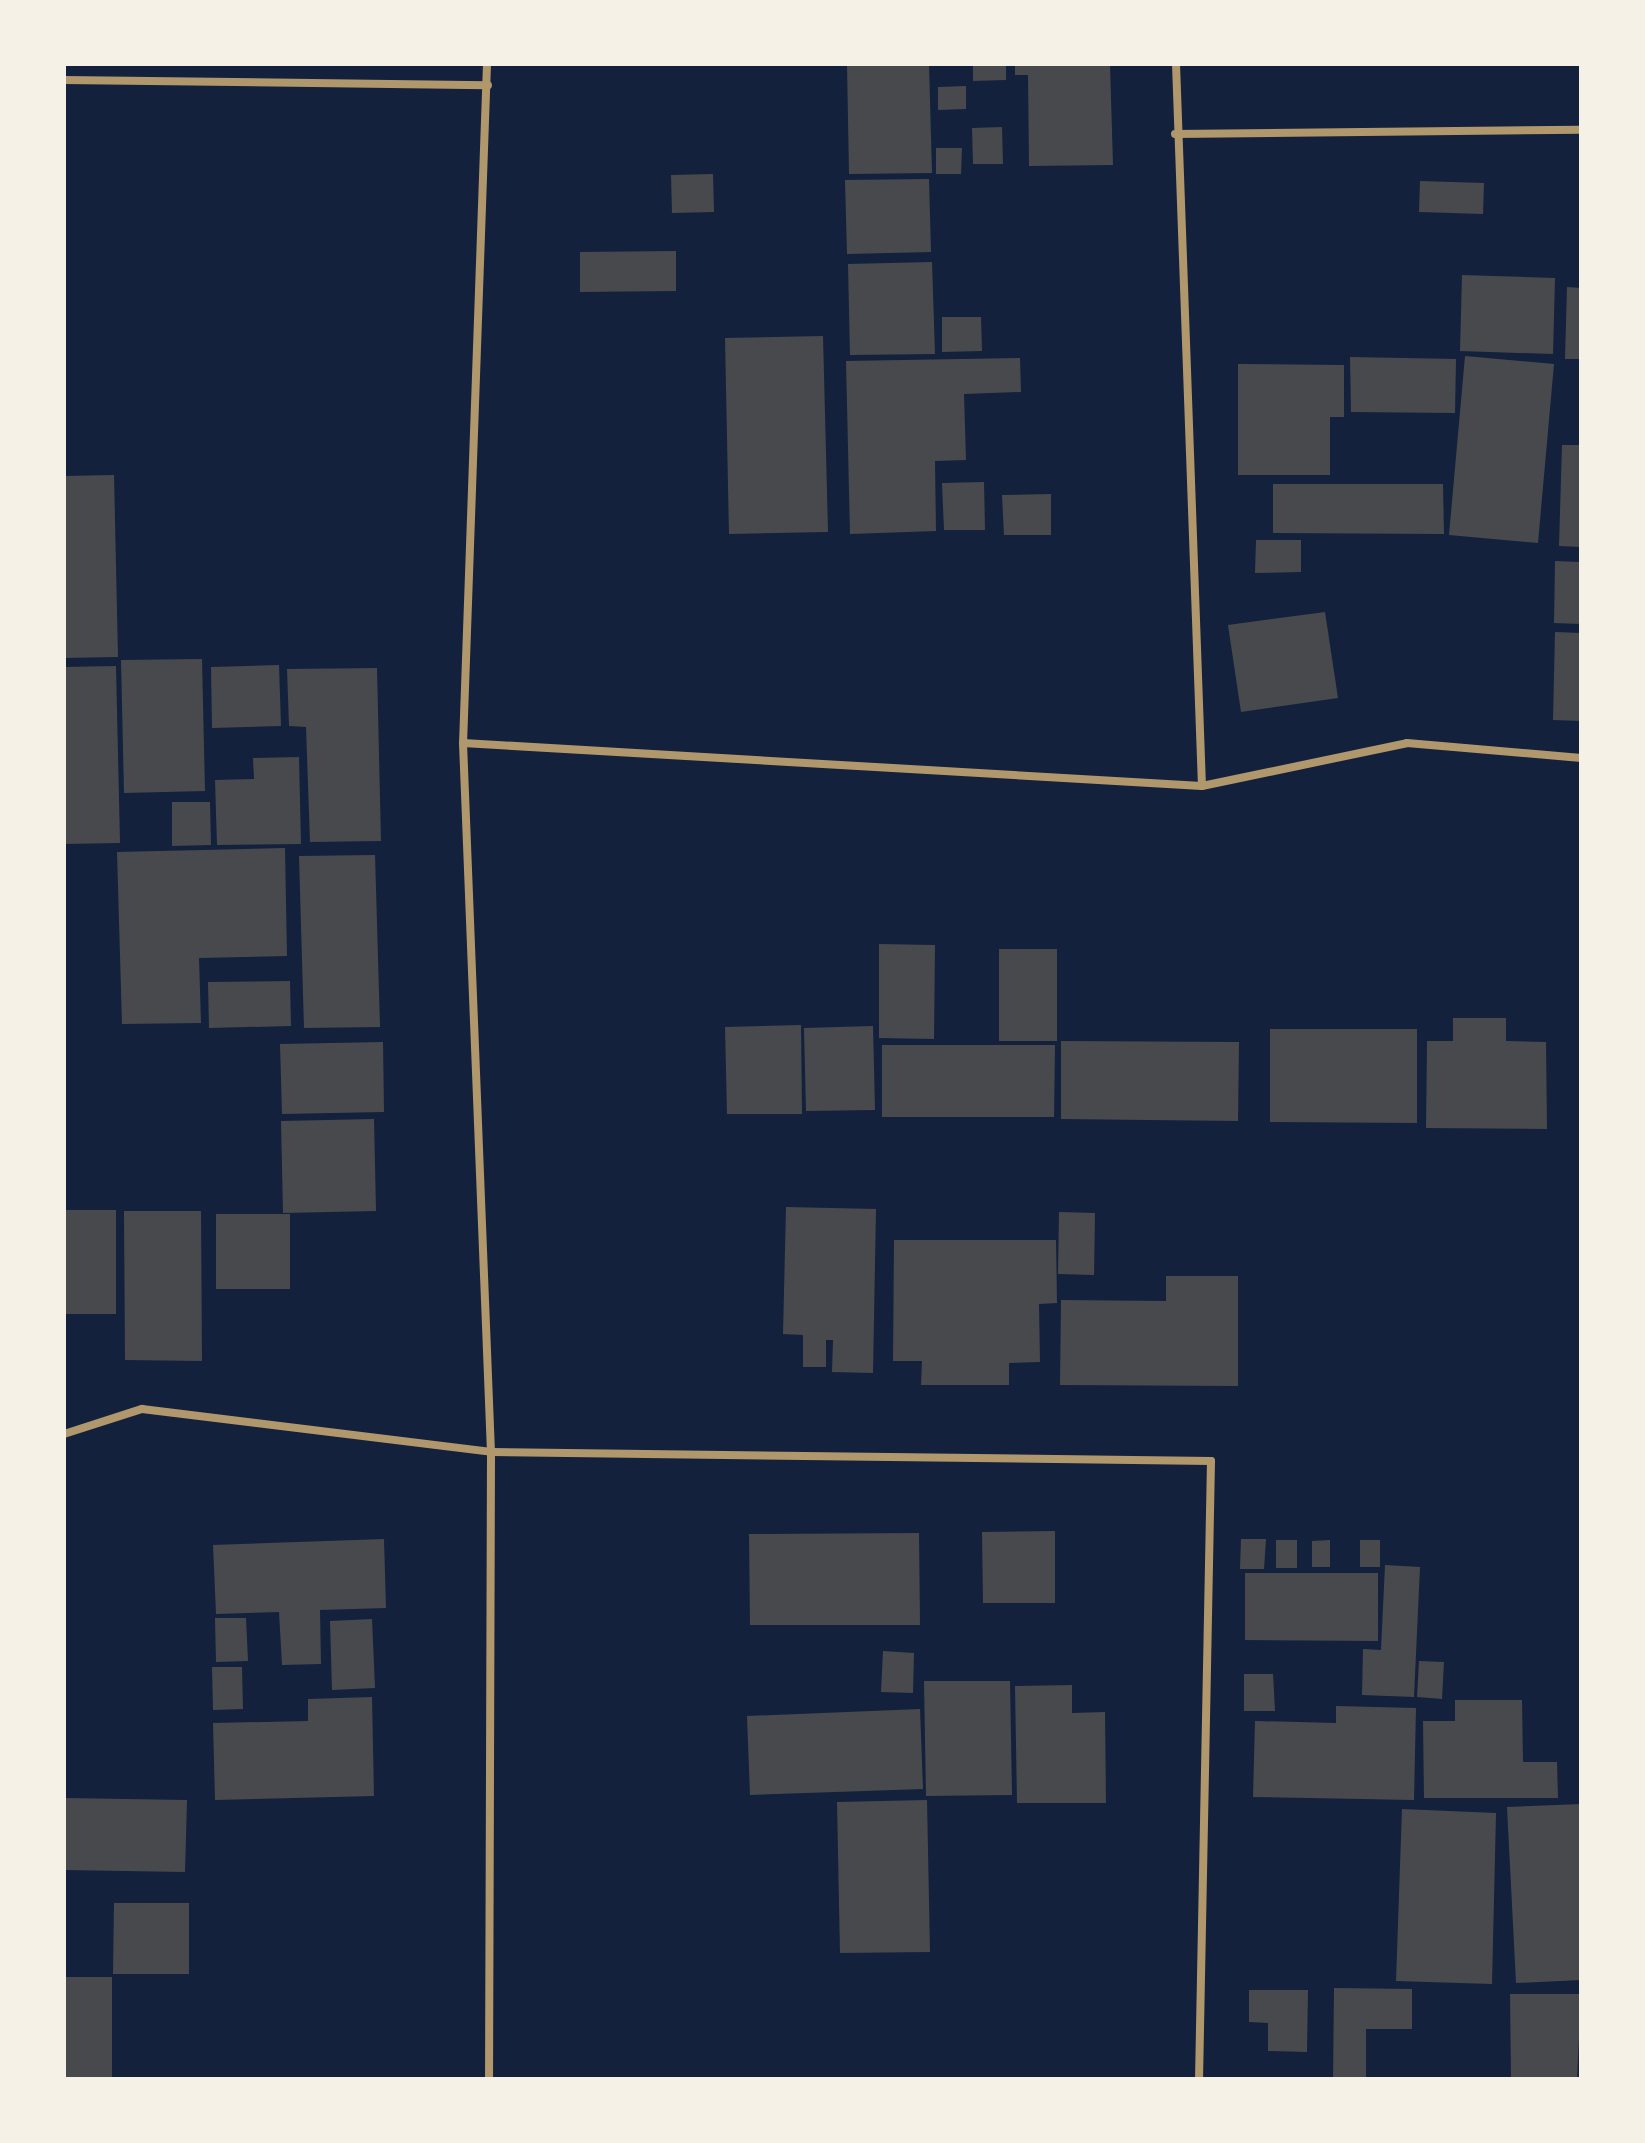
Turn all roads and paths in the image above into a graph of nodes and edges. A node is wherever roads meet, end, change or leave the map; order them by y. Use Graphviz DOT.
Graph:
graph roads {
  1 [pos="487,64"];
  2 [pos="1176,64"];
  3 [pos="64,80"];
  4 [pos="488,85"];
  5 [pos="1581,130"];
  6 [pos="1175,134"];
  7 [pos="463,743"];
  8 [pos="1581,758"];
  9 [pos="1202,786"];
  10 [pos="64,1434"];
  11 [pos="491,1452"];
  12 [pos="489,2079"];
  13 [pos="1199,2079"];
  1 -- 4 [label="street"];
  2 -- 6 [label="street"];
  3 -- 4 [label="street"];
  4 -- 7 [label="street"];
  5 -- 6 [label="street"];
  6 -- 9 [label="street"];
  7 -- 9 [label="street"];
  7 -- 11 [label="street"];
  8 -- 9 [label="street"];
  10 -- 11 [label="street"];
  11 -- 12 [label="street"];
  11 -- 13 [label="street"];
}
